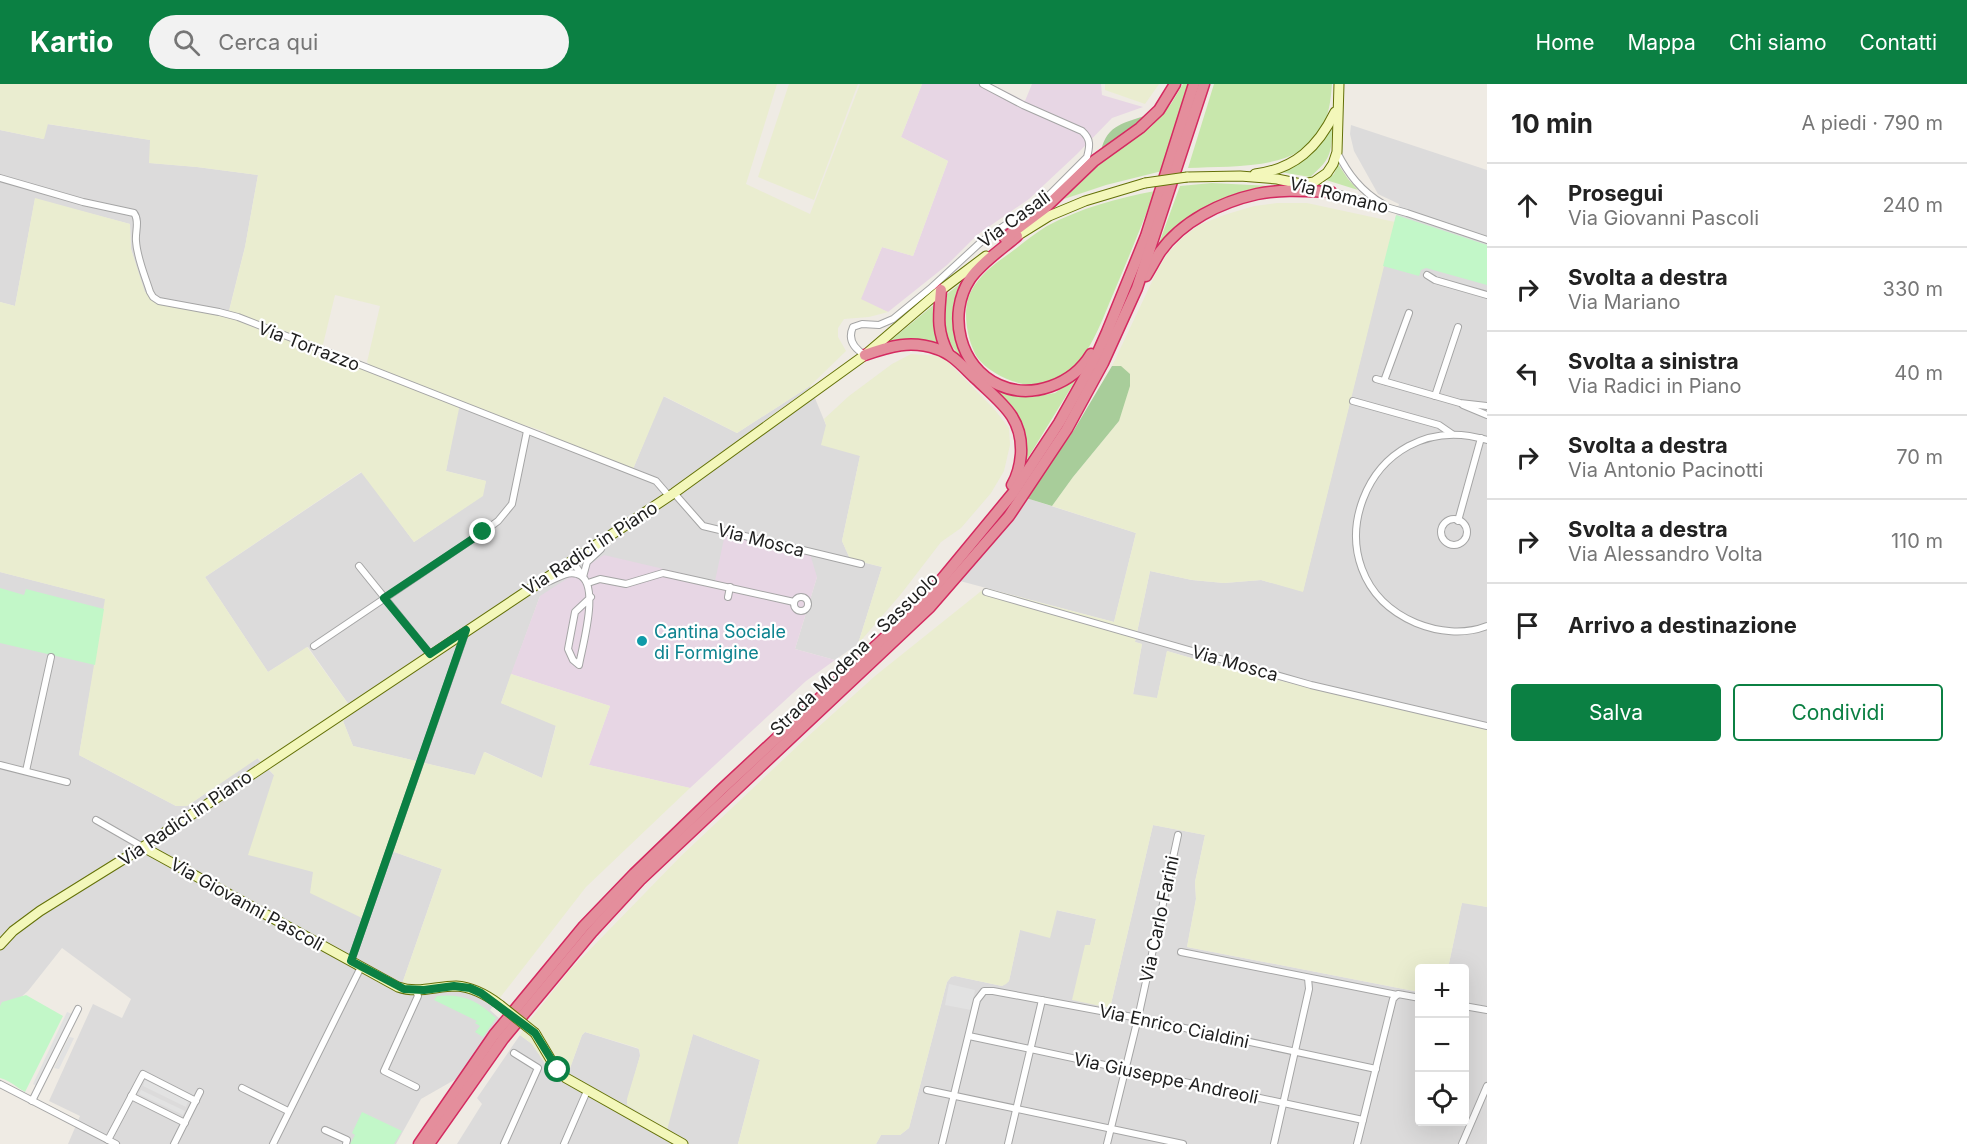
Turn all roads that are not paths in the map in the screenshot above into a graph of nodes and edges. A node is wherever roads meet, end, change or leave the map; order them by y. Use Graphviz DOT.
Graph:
graph roads {
  1 [pos="983,84"];
  2 [pos="1175,84"];
  3 [pos="1194,84"];
  4 [pos="1206,84"];
  5 [pos="1340,84"];
  6 [pos="1337,107"];
  7 [pos="1337,152"];
  8 [pos="1239,176"];
  9 [pos="1187,177"];
  10 [pos="0,178"];
  11 [pos="1301,184"];
  12 [pos="1331,192"];
  13 [pos="1392,208"];
  14 [pos="1017,236"];
  15 [pos="1487,240"];
  16 [pos="992,251"];
  17 [pos="1427,275"];
  18 [pos="1137,288"];
  19 [pos="942,290"];
  20 [pos="1487,294"];
  21 [pos="1409,313"];
  22 [pos="1458,327"];
  23 [pos="1107,332"];
  24 [pos="948,353"];
  25 [pos="866,355"];
  26 [pos="1376,379"];
  27 [pos="1384,381"];
  28 [pos="1435,396"];
  29 [pos="1353,402"];
  30 [pos="1460,403"];
  31 [pos="1487,406"];
  32 [pos="1487,416"];
  33 [pos="527,431"];
  34 [pos="1453,434"];
  35 [pos="1485,438"];
  36 [pos="671,495"];
  37 [pos="1004,514"];
  38 [pos="1458,521"];
  39 [pos="605,540"];
  40 [pos="573,562"];
  41 [pos="861,564"];
  42 [pos="358,566"];
  43 [pos="583,577"];
  44 [pos="588,583"];
  45 [pos="534,585"];
  46 [pos="730,587"];
  47 [pos="986,592"];
  48 [pos="591,597"];
  49 [pos="728,597"];
  50 [pos="384,598"];
  51 [pos="794,602"];
  52 [pos="1487,626"];
  53 [pos="466,630"];
  54 [pos="314,646"];
  55 [pos="430,654"];
  56 [pos="51,657"];
  57 [pos="1487,726"];
  58 [pos="0,765"];
  59 [pos="26,771"];
  60 [pos="67,782"];
  61 [pos="96,820"];
  62 [pos="1178,835"];
  63 [pos="142,847"];
  64 [pos="0,945"];
  65 [pos="1181,952"];
  66 [pos="351,961"];
  67 [pos="361,967"];
  68 [pos="1308,978"];
  69 [pos="416,991"];
  70 [pos="1397,995"];
  71 [pos="1415,997"];
  72 [pos="1042,1000"];
  73 [pos="1469,1007"];
  74 [pos="78,1009"];
  75 [pos="1487,1010"];
  76 [pos="1138,1018"];
  77 [pos="969,1036"];
  78 [pos="1031,1050"];
  79 [pos="1296,1052"];
  80 [pos="514,1053"];
  81 [pos="1125,1069"];
  82 [pos="1376,1069"];
  83 [pos="0,1084"];
  84 [pos="1487,1086"];
  85 [pos="416,1087"];
  86 [pos="242,1088"];
  87 [pos="927,1090"];
  88 [pos="587,1091"];
  89 [pos="200,1092"];
  90 [pos="1485,1095"];
  91 [pos="131,1096"];
  92 [pos="954,1096"];
  93 [pos="32,1101"];
  94 [pos="196,1101"];
  95 [pos="1284,1103"];
  96 [pos="1016,1110"];
  97 [pos="288,1111"];
  98 [pos="1363,1120"];
  99 [pos="184,1123"];
  100 [pos="1112,1129"];
  101 [pos="325,1130"];
  102 [pos="108,1140"];
  103 [pos="116,1144"];
  104 [pos="174,1144"];
  105 [pos="273,1144"];
  106 [pos="346,1144"];
  107 [pos="419,1144"];
  108 [pos="429,1144"];
  109 [pos="504,1144"];
  110 [pos="564,1144"];
  111 [pos="683,1144"];
  112 [pos="942,1144"];
  113 [pos="1008,1144"];
  114 [pos="1107,1144"];
  115 [pos="1183,1144"];
  116 [pos="1274,1144"];
  117 [pos="1357,1144"];
  118 [pos="1462,1144"];
  1 -- 25 [label="street, Via Casali"];
  2 -- 16 [label="highway"];
  3 -- 23 [label="highway, Strada Modena - Sassuolo"];
  4 -- 18 [label="highway, Strada Modena - Sassuolo"];
  5 -- 6 [label="street"];
  6 -- 7 [label="street"];
  6 -- 8 [label="street"];
  7 -- 11 [label="street"];
  7 -- 13 [label="street"];
  8 -- 9 [label="street, Via Romano"];
  8 -- 11 [label="street, Via Romano"];
  9 -- 14 [label="street, Via Radici in Piano, bridge"];
  10 -- 33 [label="street, Via Torrazzo"];
  11 -- 12 [label="street, Via Romano"];
  12 -- 13 [label="street, Via Romano"];
  12 -- 18 [label="highway"];
  13 -- 15 [label="street, Via Romano"];
  14 -- 16 [label="street, Via Radici in Piano"];
  14 -- 23 [label="highway"];
  16 -- 19 [label="street, Via Radici in Piano"];
  17 -- 20 [label="street"];
  18 -- 37 [label="highway, Strada Modena - Sassuolo"];
  19 -- 24 [label="highway"];
  19 -- 25 [label="street, Via Radici in Piano"];
  21 -- 27 [label="street"];
  22 -- 28 [label="street"];
  23 -- 37 [label="highway, Strada Modena - Sassuolo"];
  24 -- 25 [label="highway"];
  24 -- 37 [label="highway"];
  25 -- 36 [label="street, Via Radici in Piano"];
  26 -- 27 [label="street"];
  27 -- 28 [label="street"];
  28 -- 30 [label="street"];
  29 -- 34 [label="street"];
  30 -- 31 [label="street"];
  30 -- 32 [label="street"];
  33 -- 36 [label="street, Via Torrazzo"];
  33 -- 50 [label="street"];
  34 -- 35 [label="street"];
  34 -- 52 [label="street"];
  35 -- 38 [label="street"];
  36 -- 39 [label="street, Via Radici in Piano"];
  36 -- 41 [label="street, Via Mosca"];
  37 -- 107 [label="highway, Strada Modena - Sassuolo"];
  37 -- 108 [label="highway, Strada Modena - Sassuolo"];
  38 -- 38 [label="street"];
  39 -- 40 [label="street, Via Radici in Piano"];
  39 -- 43 [label="street"];
  40 -- 43 [label="street"];
  40 -- 45 [label="street, Via Radici in Piano"];
  42 -- 50 [label="street"];
  43 -- 44 [label="street"];
  43 -- 45 [label="street"];
  44 -- 46 [label="street"];
  44 -- 48 [label="street"];
  45 -- 53 [label="street, Via Radici in Piano"];
  46 -- 49 [label="street"];
  46 -- 51 [label="street"];
  47 -- 57 [label="street, Via Mosca"];
  48 -- 48 [label="street"];
  50 -- 54 [label="street"];
  50 -- 55 [label="street"];
  53 -- 55 [label="street, Via Radici in Piano"];
  53 -- 66 [label="street"];
  55 -- 63 [label="street, Via Radici in Piano"];
  56 -- 59 [label="street"];
  58 -- 59 [label="street"];
  59 -- 60 [label="street"];
  61 -- 63 [label="street"];
  62 -- 76 [label="street, Via Carlo Farini"];
  63 -- 64 [label="street, Via Radici in Piano"];
  63 -- 66 [label="street, Via Giovanni Pascoli"];
  65 -- 68 [label="street"];
  66 -- 67 [label="street, Via Giovanni Pascoli"];
  67 -- 69 [label="street, Via Giovanni Pascoli"];
  67 -- 97 [label="street"];
  68 -- 70 [label="street"];
  68 -- 79 [label="street"];
  69 -- 85 [label="street"];
  69 -- 88 [label="street, Via Giovanni Pascoli, bridge"];
  70 -- 71 [label="street"];
  70 -- 82 [label="street"];
  72 -- 76 [label="street, Via Enrico Cialdini"];
  72 -- 77 [label="street, Via Enrico Cialdini"];
  72 -- 78 [label="street"];
  73 -- 75 [label="street"];
  74 -- 93 [label="street"];
  76 -- 79 [label="street, Via Enrico Cialdini"];
  76 -- 81 [label="street, Via Carlo Farini"];
  77 -- 78 [label="street, Via Giuseppe Andreoli"];
  77 -- 92 [label="street"];
  78 -- 81 [label="street, Via Giuseppe Andreoli"];
  78 -- 96 [label="street"];
  79 -- 82 [label="street, Via Enrico Cialdini"];
  79 -- 95 [label="street"];
  80 -- 109 [label="street"];
  81 -- 95 [label="street, Via Giuseppe Andreoli"];
  81 -- 100 [label="street, Via Carlo Farini"];
  82 -- 98 [label="street"];
  83 -- 93 [label="street"];
  84 -- 90 [label="street"];
  86 -- 97 [label="street"];
  87 -- 92 [label="street"];
  88 -- 110 [label="street"];
  88 -- 111 [label="street, Via Giovanni Pascoli"];
  89 -- 94 [label="street"];
  90 -- 118 [label="street"];
  91 -- 94 [label="street"];
  91 -- 99 [label="street"];
  91 -- 102 [label="street"];
  92 -- 96 [label="street"];
  92 -- 112 [label="street"];
  93 -- 102 [label="street"];
  94 -- 99 [label="street"];
  95 -- 98 [label="street, Via Giuseppe Andreoli"];
  95 -- 116 [label="street"];
  96 -- 100 [label="street"];
  96 -- 113 [label="street"];
  97 -- 105 [label="street"];
  98 -- 117 [label="street"];
  99 -- 104 [label="street"];
  100 -- 114 [label="street, Via Carlo Farini"];
  100 -- 115 [label="street"];
  101 -- 106 [label="street"];
  102 -- 103 [label="street"];
}
